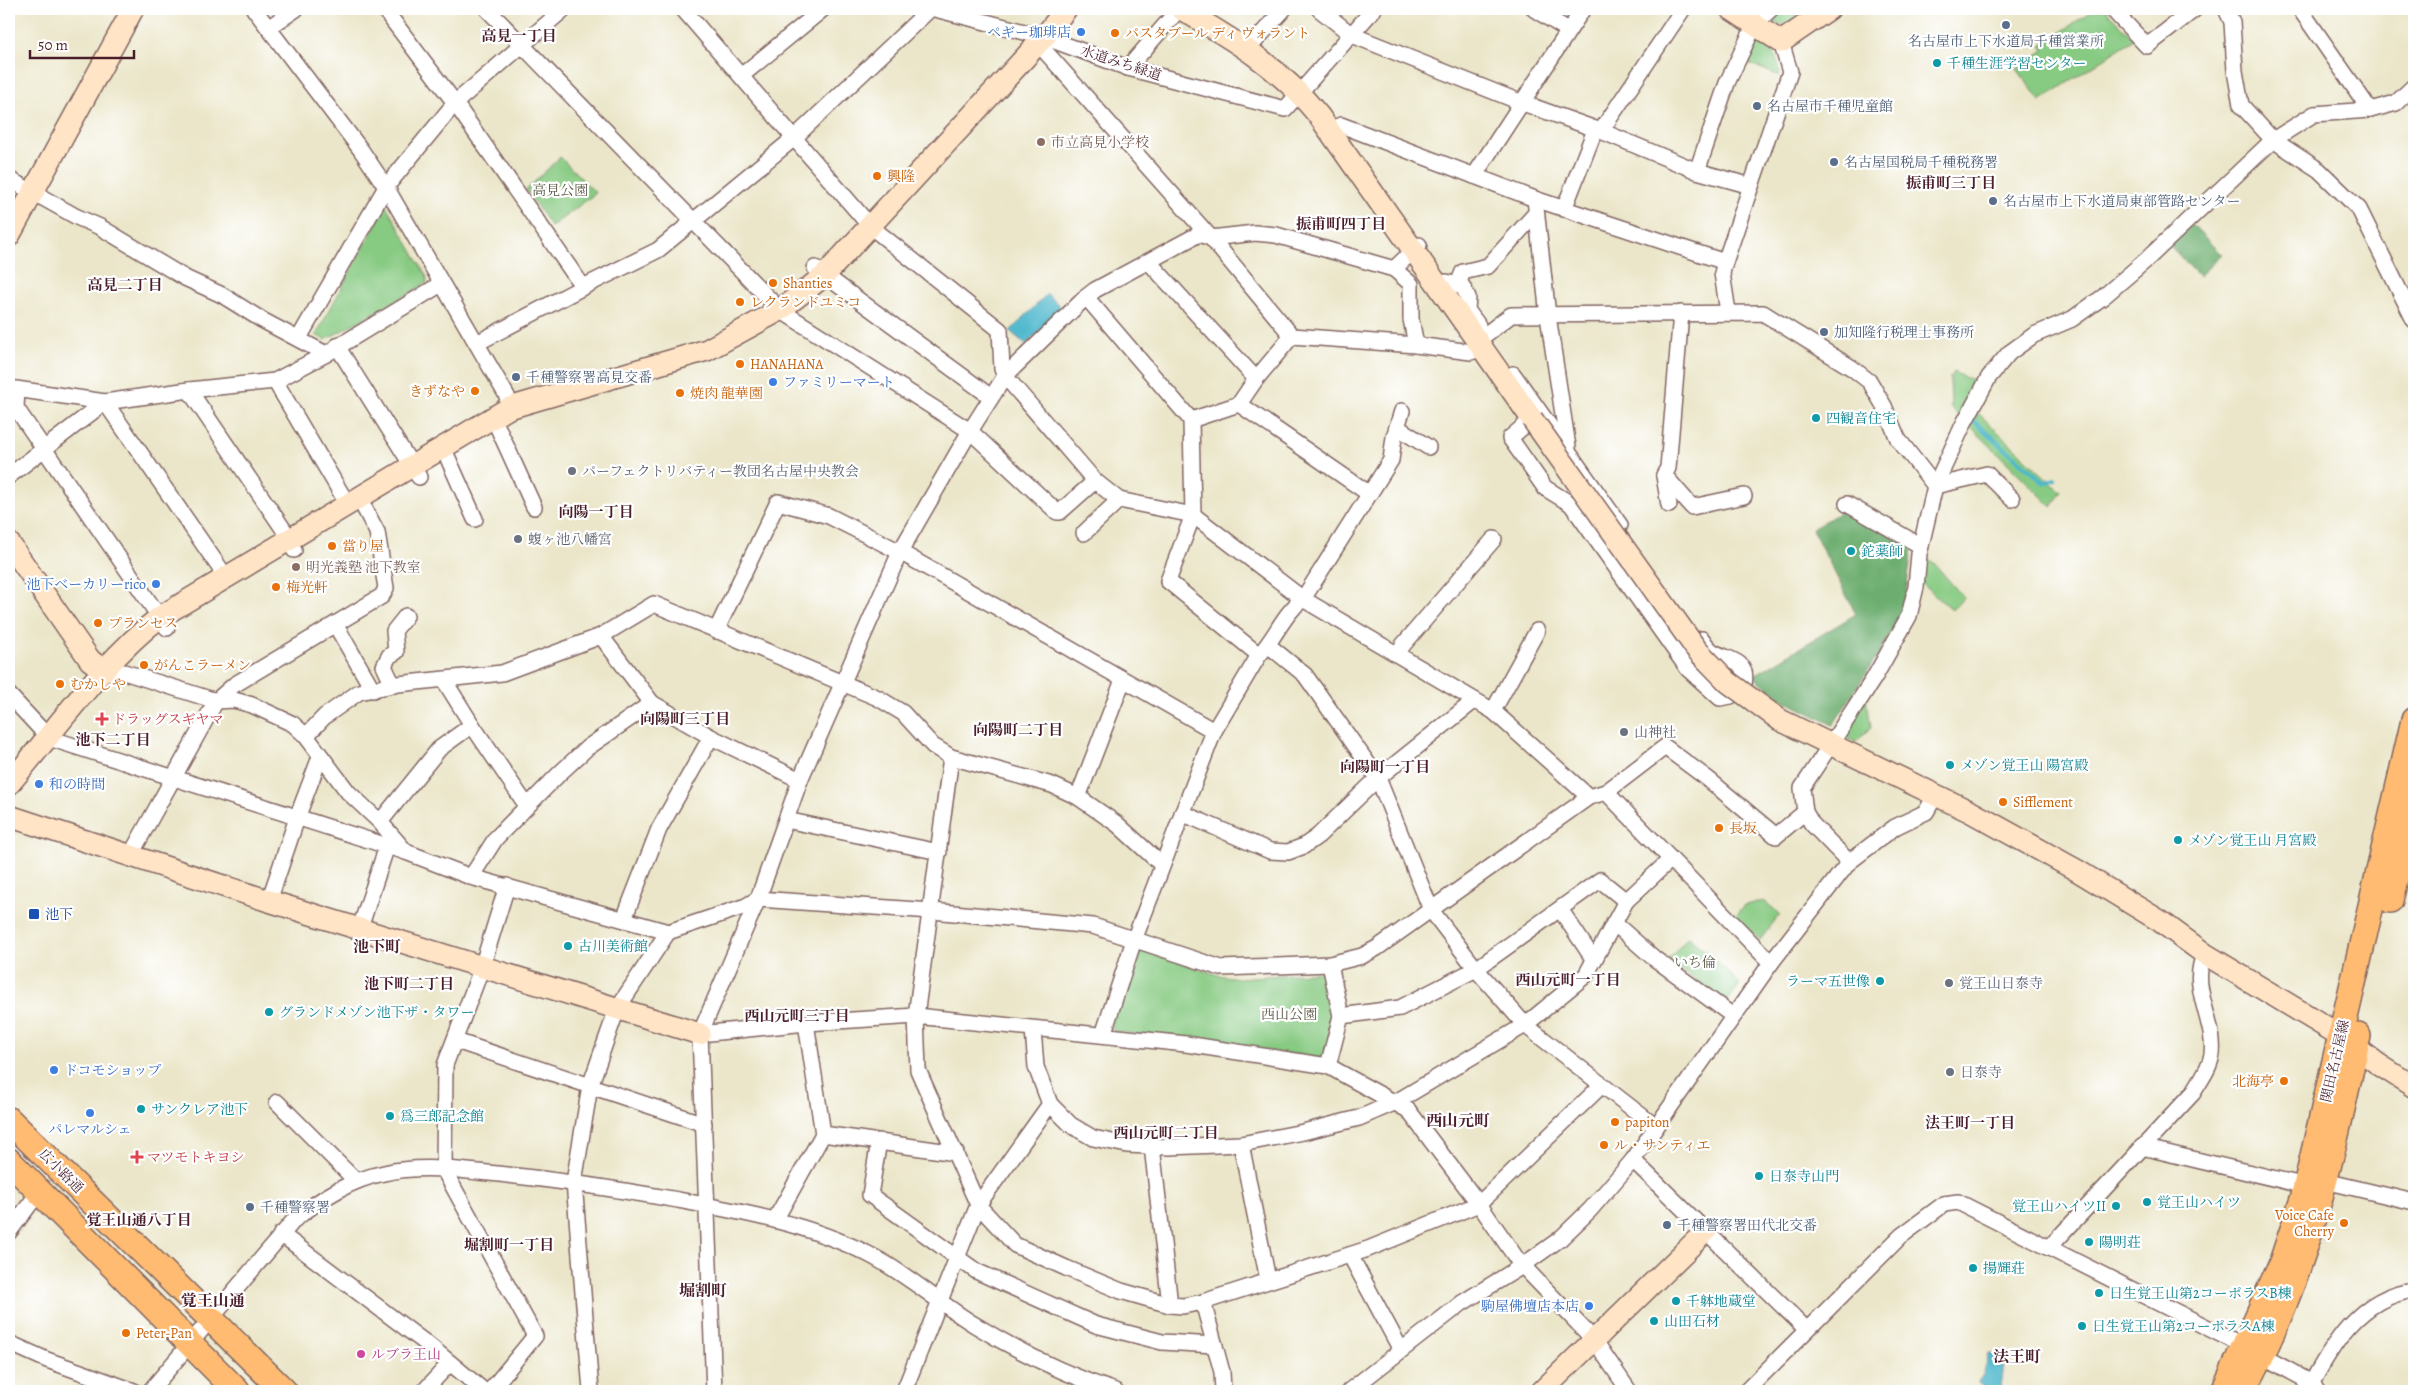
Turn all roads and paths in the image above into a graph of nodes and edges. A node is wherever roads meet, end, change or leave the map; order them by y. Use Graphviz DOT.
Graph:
graph roads {
  1 [pos="133,9"];
  2 [pos="254,9"];
  3 [pos="296,9"];
  4 [pos="384,9"];
  5 [pos="487,9"];
  6 [pos="564,9"];
  7 [pos="683,9"];
  8 [pos="823,9"];
  9 [pos="930,9"];
  10 [pos="935,9"];
  11 [pos="1066,9"];
  12 [pos="1180,9"];
  13 [pos="1284,9"];
  14 [pos="1319,9"];
  15 [pos="1374,9"];
  16 [pos="1534,9"];
  17 [pos="1583,9"];
  18 [pos="1683,9"];
  19 [pos="1731,9"];
  20 [pos="1771,9"];
  21 [pos="1829,9"];
  22 [pos="2112,9"];
  23 [pos="2195,9"];
  24 [pos="2226,9"];
  25 [pos="2300,9"];
  26 [pos="1755,24"];
  27 [pos="268,28"];
  28 [pos="1568,30"];
  29 [pos="1352,35"];
  30 [pos="1044,37"];
  31 [pos="1781,42"];
  32 [pos="521,46"];
  33 [pos="1248,49"];
  34 [pos="1128,68"];
  35 [pos="741,76"];
  36 [pos="2414,86"];
  37 [pos="1301,92"];
  38 [pos="1520,102"];
  39 [pos="454,103"];
  40 [pos="2370,110"];
  41 [pos="1329,130"];
  42 [pos="1598,130"];
  43 [pos="793,139"];
  44 [pos="2273,140"];
  45 [pos="1697,171"];
  46 [pos="1474,176"];
  47 [pos="9,180"];
  48 [pos="1751,186"];
  49 [pos="386,187"];
  50 [pos="32,194"];
  51 [pos="1535,206"];
  52 [pos="1564,210"];
  53 [pos="692,220"];
  54 [pos="870,226"];
  55 [pos="9,236"];
  56 [pos="1211,238"];
  57 [pos="1417,247"];
  58 [pos="1149,262"];
  59 [pos="1725,262"];
  60 [pos="1394,269"];
  61 [pos="819,272"];
  62 [pos="441,284"];
  63 [pos="1437,284"];
  64 [pos="1458,284"];
  65 [pos="583,287"];
  66 [pos="1086,297"];
  67 [pos="780,310"];
  68 [pos="1728,312"];
  69 [pos="1681,314"];
  70 [pos="1548,316"];
  71 [pos="2414,320"];
  72 [pos="1292,336"];
  73 [pos="299,338"];
  74 [pos="1483,342"];
  75 [pos="477,343"];
  76 [pos="1416,345"];
  77 [pos="331,350"];
  78 [pos="1006,376"];
  79 [pos="1256,379"];
  80 [pos="275,381"];
  81 [pos="13,389"];
  82 [pos="189,390"];
  83 [pos="991,397"];
  84 [pos="106,402"];
  85 [pos="1239,404"];
  86 [pos="1402,411"];
  87 [pos="501,412"];
  88 [pos="1532,419"];
  89 [pos="1190,420"];
  90 [pos="1397,427"];
  91 [pos="970,430"];
  92 [pos="443,447"];
  93 [pos="1428,447"];
  94 [pos="46,449"];
  95 [pos="1569,452"];
  96 [pos="416,471"];
  97 [pos="1664,475"];
  98 [pos="9,476"];
  99 [pos="1095,481"];
  100 [pos="1935,486"];
  101 [pos="1368,493"];
  102 [pos="1744,496"];
  103 [pos="2012,499"];
  104 [pos="1120,500"];
  105 [pos="353,502"];
  106 [pos="1847,504"];
  107 [pos="1669,505"];
  108 [pos="534,507"];
  109 [pos="1193,515"];
  110 [pos="475,519"];
  111 [pos="1084,533"];
  112 [pos="1494,540"];
  113 [pos="9,543"];
  114 [pos="292,546"];
  115 [pos="1921,546"];
  116 [pos="900,552"];
  117 [pos="226,577"];
  118 [pos="1303,599"];
  119 [pos="406,616"];
  120 [pos="164,622"];
  121 [pos="334,624"];
  122 [pos="716,631"];
  123 [pos="1538,631"];
  124 [pos="601,636"];
  125 [pos="1263,650"];
  126 [pos="1398,654"];
  127 [pos="104,670"];
  128 [pos="444,680"];
  129 [pos="1123,680"];
  130 [pos="842,684"];
  131 [pos="394,685"];
  132 [pos="373,690"];
  133 [pos="9,695"];
  134 [pos="216,701"];
  135 [pos="1474,701"];
  136 [pos="652,703"];
  137 [pos="1493,711"];
  138 [pos="2414,720"];
  139 [pos="472,725"];
  140 [pos="1214,731"];
  141 [pos="306,736"];
  142 [pos="711,737"];
  143 [pos="49,738"];
  144 [pos="1829,746"];
  145 [pos="320,757"];
  146 [pos="951,757"];
  147 [pos="1378,778"];
  148 [pos="174,779"];
  149 [pos="800,780"];
  150 [pos="9,784"];
  151 [pos="1606,792"];
  152 [pos="1935,796"];
  153 [pos="1078,797"];
  154 [pos="1589,797"];
  155 [pos="2414,800"];
  156 [pos="528,806"];
  157 [pos="1805,812"];
  158 [pos="1182,813"];
  159 [pos="9,816"];
  160 [pos="297,818"];
  161 [pos="786,820"];
  162 [pos="380,822"];
  163 [pos="387,846"];
  164 [pos="406,852"];
  165 [pos="939,852"];
  166 [pos="130,856"];
  167 [pos="1670,860"];
  168 [pos="1849,862"];
  169 [pos="1162,865"];
  170 [pos="471,877"];
  171 [pos="506,886"];
  172 [pos="758,899"];
  173 [pos="269,901"];
  174 [pos="1626,901"];
  175 [pos="1560,908"];
  176 [pos="1431,910"];
  177 [pos="932,911"];
  178 [pos="624,919"];
  179 [pos="1614,923"];
  180 [pos="360,928"];
  181 [pos="668,932"];
  182 [pos="1134,940"];
  183 [pos="2205,954"];
  184 [pos="1594,960"];
  185 [pos="1771,963"];
  186 [pos="1330,964"];
  187 [pos="482,967"];
  188 [pos="1476,969"];
  189 [pos="617,1009"];
  190 [pos="916,1016"];
  191 [pos="1341,1016"];
  192 [pos="1733,1016"];
  193 [pos="806,1023"];
  194 [pos="1525,1025"];
  195 [pos="1033,1029"];
  196 [pos="700,1034"];
  197 [pos="1103,1036"];
  198 [pos="456,1041"];
  199 [pos="2348,1041"];
  200 [pos="1328,1066"];
  201 [pos="1602,1085"];
  202 [pos="590,1086"];
  203 [pos="2414,1087"];
  204 [pos="277,1102"];
  205 [pos="1396,1102"];
  206 [pos="1050,1104"];
  207 [pos="9,1120"];
  208 [pos="704,1124"];
  209 [pos="1656,1127"];
  210 [pos="823,1134"];
  211 [pos="879,1141"];
  212 [pos="1241,1144"];
  213 [pos="1152,1146"];
  214 [pos="2142,1147"];
  215 [pos="956,1153"];
  216 [pos="1633,1160"];
  217 [pos="9,1161"];
  218 [pos="444,1170"];
  219 [pos="355,1180"];
  220 [pos="574,1182"];
  221 [pos="2315,1184"];
  222 [pos="39,1192"];
  223 [pos="2414,1202"];
  224 [pos="978,1204"];
  225 [pos="1479,1204"];
  226 [pos="707,1206"];
  227 [pos="775,1220"];
  228 [pos="1706,1231"];
  229 [pos="9,1232"];
  230 [pos="281,1234"];
  231 [pos="2049,1248"];
  232 [pos="1350,1255"];
  233 [pos="957,1257"];
  234 [pos="1522,1266"];
  235 [pos="1268,1280"];
  236 [pos="2414,1290"];
  237 [pos="940,1300"];
  238 [pos="1203,1302"];
  239 [pos="1170,1305"];
  240 [pos="210,1319"];
  241 [pos="1807,1330"];
  242 [pos="1595,1342"];
  243 [pos="9,1343"];
  244 [pos="189,1344"];
  245 [pos="1215,1345"];
  246 [pos="1401,1350"];
  247 [pos="2253,1352"];
  248 [pos="450,1363"];
  249 [pos="2312,1388"];
  250 [pos="134,1391"];
  251 [pos="150,1391"];
  252 [pos="237,1391"];
  253 [pos="284,1391"];
  254 [pos="424,1391"];
  255 [pos="484,1391"];
  256 [pos="490,1391"];
  257 [pos="591,1391"];
  258 [pos="714,1391"];
  259 [pos="904,1391"];
  260 [pos="1115,1391"];
  261 [pos="1223,1391"];
  262 [pos="1349,1391"];
  263 [pos="1542,1391"];
  264 [pos="1629,1391"];
  265 [pos="1746,1391"];
  266 [pos="2224,1391"];
  267 [pos="2243,1391"];
  1 -- 50 [label="street"];
  2 -- 27 [label="street"];
  3 -- 27 [label="street"];
  4 -- 39 [label="street"];
  5 -- 32 [label="street"];
  6 -- 32 [label="street"];
  7 -- 35 [label="street"];
  8 -- 35 [label="street"];
  9 -- 43 [label="street"];
  10 -- 30 [label="street, 水道みち緑道"];
  11 -- 30 [label="street"];
  12 -- 33 [label="street"];
  12 -- 34 [label="street"];
  13 -- 33 [label="street"];
  14 -- 29 [label="street"];
  15 -- 29 [label="street"];
  16 -- 28 [label="street"];
  17 -- 28 [label="street"];
  18 -- 42 [label="street"];
  19 -- 26 [label="street"];
  20 -- 26 [label="street"];
  21 -- 31 [label="street"];
  22 -- 23 [label="street"];
  24 -- 44 [label="street"];
  25 -- 40 [label="street"];
  26 -- 31 [label="street"];
  26 -- 45 [label="street"];
  27 -- 49 [label="street"];
  28 -- 38 [label="street"];
  29 -- 37 [label="street"];
  29 -- 38 [label="street"];
  30 -- 34 [label="street, 水道みち緑道"];
  30 -- 54 [label="street"];
  30 -- 56 [label="street"];
  31 -- 48 [label="street"];
  32 -- 39 [label="street"];
  32 -- 53 [label="street"];
  33 -- 37 [label="street"];
  34 -- 37 [label="street, 水道みち緑道"];
  35 -- 43 [label="street"];
  36 -- 40 [label="street"];
  37 -- 41 [label="street"];
  38 -- 42 [label="street"];
  38 -- 46 [label="street"];
  39 -- 49 [label="street"];
  39 -- 65 [label="street"];
  40 -- 44 [label="street"];
  41 -- 46 [label="street"];
  41 -- 57 [label="street"];
  42 -- 45 [label="street"];
  42 -- 52 [label="street"];
  43 -- 53 [label="street"];
  43 -- 54 [label="street"];
  44 -- 71 [label="street"];
  44 -- 100 [label="street"];
  45 -- 48 [label="street"];
  46 -- 51 [label="street"];
  47 -- 50 [label="street"];
  48 -- 59 [label="street"];
  49 -- 62 [label="street"];
  49 -- 73 [label="street"];
  50 -- 55 [label="street"];
  50 -- 73 [label="street"];
  51 -- 52 [label="street"];
  51 -- 64 [label="street"];
  51 -- 70 [label="street"];
  52 -- 59 [label="street"];
  53 -- 65 [label="street"];
  53 -- 67 [label="street"];
  54 -- 61 [label="street"];
  54 -- 78 [label="street"];
  56 -- 58 [label="street"];
  56 -- 60 [label="street"];
  56 -- 72 [label="street"];
  57 -- 60 [label="street"];
  57 -- 63 [label="street"];
  58 -- 66 [label="street"];
  58 -- 79 [label="street"];
  59 -- 68 [label="street"];
  60 -- 76 [label="street"];
  61 -- 67 [label="street"];
  61 -- 83 [label="street"];
  62 -- 75 [label="street"];
  62 -- 77 [label="street"];
  63 -- 64 [label="street"];
  63 -- 74 [label="street"];
  64 -- 74 [label="street"];
  65 -- 75 [label="street"];
  66 -- 78 [label="street"];
  66 -- 89 [label="street"];
  67 -- 87 [label="street"];
  67 -- 91 [label="street"];
  68 -- 69 [label="street"];
  68 -- 100 [label="street"];
  69 -- 70 [label="street"];
  69 -- 97 [label="street"];
  70 -- 74 [label="street"];
  70 -- 95 [label="street"];
  72 -- 76 [label="street"];
  72 -- 79 [label="street"];
  73 -- 77 [label="street"];
  74 -- 76 [label="street"];
  74 -- 88 [label="street"];
  74 -- 95 [label="street"];
  75 -- 87 [label="street"];
  77 -- 80 [label="street"];
  77 -- 96 [label="street"];
  78 -- 83 [label="street"];
  78 -- 99 [label="street"];
  79 -- 85 [label="street"];
  80 -- 82 [label="street"];
  80 -- 105 [label="street"];
  81 -- 84 [label="street"];
  81 -- 94 [label="street"];
  82 -- 84 [label="street"];
  82 -- 114 [label="street"];
  83 -- 91 [label="street"];
  84 -- 94 [label="street"];
  84 -- 117 [label="street"];
  85 -- 89 [label="street"];
  85 -- 101 [label="street"];
  86 -- 90 [label="street"];
  87 -- 92 [label="street"];
  87 -- 108 [label="street"];
  88 -- 95 [label="street"];
  88 -- 144 [label="street, bridge"];
  89 -- 109 [label="street"];
  90 -- 93 [label="street"];
  90 -- 101 [label="street"];
  91 -- 99 [label="street"];
  91 -- 116 [label="street"];
  92 -- 96 [label="street"];
  92 -- 110 [label="street"];
  94 -- 98 [label="street"];
  94 -- 120 [label="street"];
  96 -- 105 [label="street"];
  97 -- 102 [label="street"];
  97 -- 107 [label="street"];
  99 -- 104 [label="street"];
  100 -- 103 [label="street"];
  100 -- 115 [label="street"];
  101 -- 118 [label="street"];
  104 -- 109 [label="street"];
  104 -- 111 [label="street"];
  105 -- 114 [label="street"];
  105 -- 121 [label="street"];
  106 -- 115 [label="street"];
  109 -- 118 [label="street"];
  109 -- 125 [label="street"];
  112 -- 126 [label="street"];
  113 -- 127 [label="street"];
  114 -- 117 [label="street"];
  115 -- 144 [label="street"];
  116 -- 122 [label="street"];
  116 -- 129 [label="street"];
  116 -- 130 [label="street"];
  117 -- 120 [label="street"];
  118 -- 125 [label="street"];
  118 -- 126 [label="street"];
  119 -- 131 [label="street"];
  120 -- 127 [label="street"];
  121 -- 132 [label="street"];
  121 -- 134 [label="street"];
  122 -- 124 [label="street"];
  122 -- 130 [label="street"];
  123 -- 137 [label="street"];
  124 -- 128 [label="street"];
  124 -- 136 [label="street"];
  125 -- 140 [label="street"];
  125 -- 147 [label="street"];
  126 -- 135 [label="street"];
  127 -- 134 [label="street"];
  127 -- 143 [label="street"];
  128 -- 131 [label="street"];
  128 -- 139 [label="street"];
  129 -- 140 [label="street"];
  129 -- 153 [label="street"];
  130 -- 146 [label="street"];
  130 -- 149 [label="street"];
  131 -- 132 [label="street"];
  132 -- 141 [label="street"];
  133 -- 143 [label="street"];
  134 -- 141 [label="street"];
  134 -- 148 [label="street"];
  135 -- 137 [label="street"];
  135 -- 147 [label="street"];
  136 -- 142 [label="street"];
  136 -- 156 [label="street"];
  137 -- 154 [label="street"];
  138 -- 199 [label="main road, 関田名古屋線"];
  139 -- 156 [label="street"];
  139 -- 162 [label="street"];
  140 -- 158 [label="street"];
  141 -- 145 [label="street"];
  142 -- 149 [label="street"];
  142 -- 178 [label="street"];
  143 -- 148 [label="street"];
  143 -- 150 [label="street"];
  144 -- 152 [label="street"];
  144 -- 157 [label="street"];
  145 -- 160 [label="street"];
  145 -- 162 [label="street"];
  146 -- 153 [label="street"];
  146 -- 165 [label="street"];
  147 -- 158 [label="street"];
  147 -- 176 [label="street"];
  148 -- 160 [label="street"];
  148 -- 166 [label="street"];
  149 -- 161 [label="street"];
  151 -- 154 [label="street"];
  151 -- 157 [label="street"];
  151 -- 167 [label="street"];
  152 -- 168 [label="street"];
  152 -- 183 [label="street"];
  153 -- 169 [label="street"];
  154 -- 176 [label="street"];
  155 -- 199 [label="main road, 関田名古屋線"];
  156 -- 170 [label="street"];
  157 -- 168 [label="street"];
  158 -- 169 [label="street"];
  159 -- 166 [label="street"];
  160 -- 163 [label="street"];
  160 -- 173 [label="street"];
  161 -- 165 [label="street"];
  161 -- 172 [label="street"];
  162 -- 164 [label="street"];
  163 -- 164 [label="street"];
  163 -- 180 [label="street"];
  164 -- 170 [label="street"];
  165 -- 177 [label="street"];
  166 -- 173 [label="street"];
  167 -- 174 [label="street"];
  167 -- 185 [label="street"];
  168 -- 185 [label="street"];
  169 -- 182 [label="street"];
  170 -- 171 [label="street"];
  171 -- 178 [label="street"];
  171 -- 187 [label="street"];
  172 -- 177 [label="street"];
  172 -- 181 [label="street"];
  172 -- 196 [label="street"];
  173 -- 180 [label="street"];
  174 -- 175 [label="street"];
  174 -- 179 [label="street"];
  175 -- 184 [label="street"];
  175 -- 188 [label="street"];
  176 -- 186 [label="street"];
  176 -- 188 [label="street"];
  177 -- 182 [label="street"];
  177 -- 190 [label="street"];
  178 -- 181 [label="street"];
  179 -- 184 [label="street"];
  179 -- 192 [label="street"];
  180 -- 187 [label="street"];
  181 -- 189 [label="street"];
  182 -- 186 [label="street"];
  182 -- 197 [label="street"];
  183 -- 199 [label="street"];
  183 -- 214 [label="street"];
  184 -- 194 [label="street"];
  185 -- 192 [label="street"];
  186 -- 191 [label="street"];
  187 -- 189 [label="street"];
  187 -- 198 [label="street"];
  188 -- 191 [label="street"];
  188 -- 194 [label="street"];
  189 -- 196 [label="street"];
  189 -- 202 [label="street"];
  190 -- 193 [label="street"];
  190 -- 195 [label="street"];
  190 -- 215 [label="street"];
  191 -- 200 [label="street"];
  192 -- 209 [label="street"];
  193 -- 196 [label="street"];
  193 -- 210 [label="street"];
  194 -- 201 [label="street"];
  194 -- 205 [label="street"];
  195 -- 197 [label="street"];
  195 -- 206 [label="street"];
  196 -- 208 [label="street"];
  197 -- 200 [label="street"];
  198 -- 202 [label="street"];
  198 -- 218 [label="street"];
  199 -- 203 [label="street"];
  199 -- 221 [label="main road, 関田名古屋線"];
  200 -- 205 [label="street"];
  201 -- 209 [label="street"];
  201 -- 225 [label="street"];
  202 -- 208 [label="street"];
  202 -- 220 [label="street"];
  204 -- 219 [label="street"];
  205 -- 212 [label="street"];
  205 -- 225 [label="street"];
  206 -- 213 [label="street"];
  206 -- 224 [label="street"];
  207 -- 240 [label="main road, 広小路通"];
  208 -- 226 [label="street"];
  209 -- 216 [label="street"];
  210 -- 211 [label="street"];
  210 -- 227 [label="street"];
  211 -- 215 [label="street"];
  211 -- 233 [label="street"];
  212 -- 213 [label="street"];
  212 -- 235 [label="street"];
  213 -- 239 [label="street"];
  214 -- 221 [label="street"];
  214 -- 231 [label="street"];
  215 -- 224 [label="street"];
  216 -- 228 [label="street"];
  216 -- 234 [label="street"];
  217 -- 222 [label="main road"];
  218 -- 219 [label="street"];
  218 -- 220 [label="street"];
  218 -- 256 [label="street"];
  219 -- 230 [label="street"];
  220 -- 226 [label="street"];
  220 -- 257 [label="street"];
  221 -- 223 [label="street"];
  221 -- 247 [label="main road, 関田名古屋線"];
  222 -- 229 [label="street"];
  222 -- 244 [label="main road"];
  224 -- 233 [label="street"];
  224 -- 239 [label="street"];
  225 -- 232 [label="street"];
  225 -- 234 [label="street"];
  226 -- 227 [label="street"];
  226 -- 258 [label="street"];
  227 -- 237 [label="street"];
  228 -- 241 [label="street"];
  228 -- 242 [label="street"];
  230 -- 240 [label="street"];
  230 -- 248 [label="street"];
  231 -- 241 [label="street"];
  231 -- 247 [label="street"];
  232 -- 235 [label="street"];
  232 -- 246 [label="street"];
  233 -- 237 [label="street"];
  233 -- 245 [label="street"];
  234 -- 242 [label="street"];
  234 -- 246 [label="street"];
  235 -- 238 [label="street"];
  236 -- 249 [label="street"];
  237 -- 259 [label="street"];
  237 -- 260 [label="street"];
  238 -- 239 [label="street"];
  238 -- 245 [label="street"];
  240 -- 244 [label="street"];
  240 -- 253 [label="main road, 広小路通"];
  241 -- 265 [label="street"];
  242 -- 263 [label="street"];
  242 -- 264 [label="street"];
  243 -- 250 [label="street"];
  244 -- 251 [label="street"];
  244 -- 252 [label="main road"];
  245 -- 261 [label="street"];
  246 -- 262 [label="street"];
  247 -- 249 [label="street"];
  247 -- 266 [label="main road, 関田名古屋線"];
  247 -- 267 [label="main road, 関田名古屋線"];
  248 -- 254 [label="street"];
  248 -- 255 [label="street"];
}
